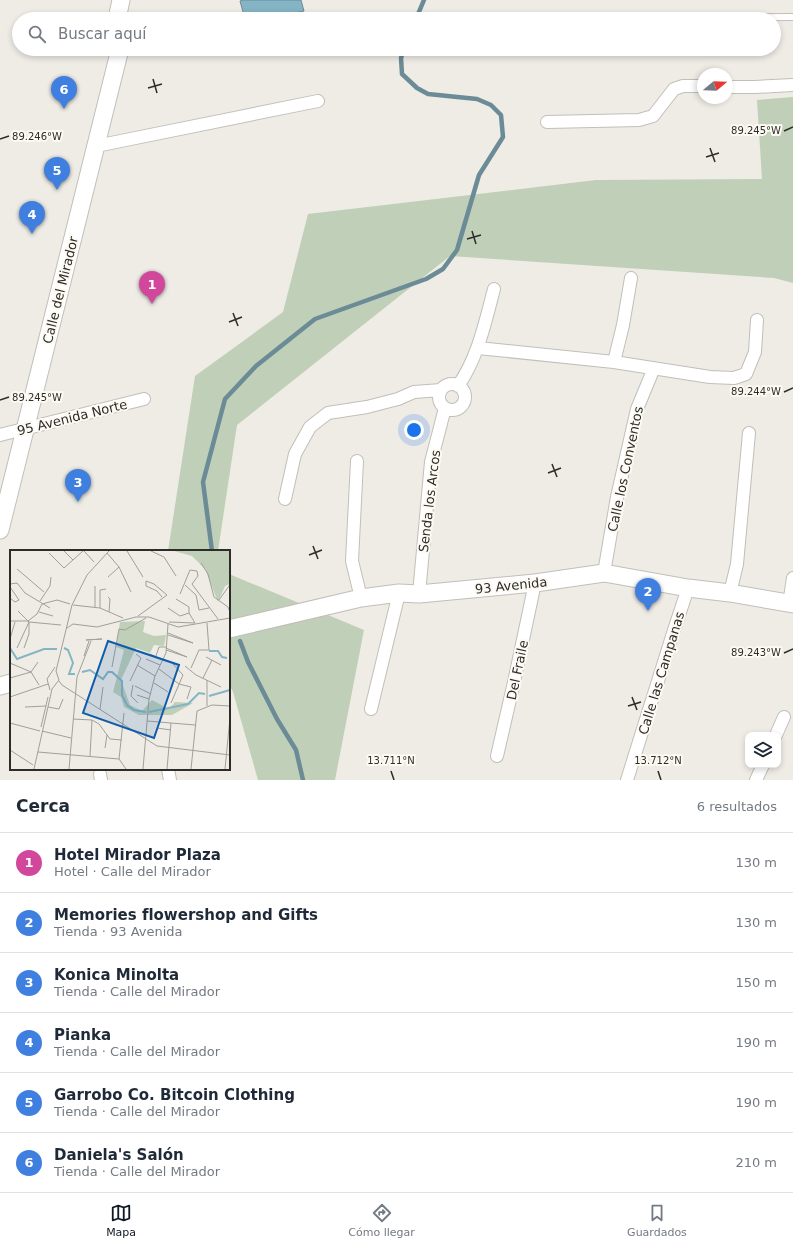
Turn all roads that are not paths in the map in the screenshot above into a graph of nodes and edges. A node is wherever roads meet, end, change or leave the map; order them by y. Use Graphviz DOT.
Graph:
graph roads {
  1 [pos="121,0"];
  2 [pos="131,0"];
  3 [pos="118,12"];
  4 [pos="128,12"];
  5 [pos="781,17"];
  6 [pos="793,17"];
  7 [pos="107,56"];
  8 [pos="118,56"];
  9 [pos="793,85"];
  10 [pos="697,86"];
  11 [pos="733,87"];
  12 [pos="318,101"];
  13 [pos="547,122"];
  14 [pos="96,146"];
  15 [pos="631,278"];
  16 [pos="494,290"];
  17 [pos="757,320"];
  18 [pos="478,348"];
  19 [pos="614,362"];
  20 [pos="654,368"];
  21 [pos="458,386"];
  22 [pos="440,390"];
  23 [pos="144,399"];
  24 [pos="445,408"];
  25 [pos="13,432"];
  26 [pos="749,433"];
  27 [pos="357,461"];
  28 [pos="0,488"];
  29 [pos="285,499"];
  30 [pos="0,530"];
  31 [pos="604,573"];
  32 [pos="793,578"];
  33 [pos="535,583"];
  34 [pos="688,588"];
  35 [pos="399,593"];
  36 [pos="419,594"];
  37 [pos="730,594"];
  38 [pos="361,598"];
  39 [pos="791,604"];
  40 [pos="230,629"];
  41 [pos="10,683"];
  42 [pos="0,686"];
  43 [pos="371,709"];
  44 [pos="784,717"];
  45 [pos="777,732"];
  46 [pos="497,756"];
  47 [pos="762,768"];
  48 [pos="168,770"];
  49 [pos="170,780"];
  50 [pos="627,780"];
  51 [pos="756,780"];
  1 -- 3 [label="main road"];
  2 -- 4 [label="main road"];
  5 -- 6 [label="lane"];
  7 -- 25 [label="main road, Calle del Mirador"];
  8 -- 14 [label="main road, Calle del Mirador"];
  9 -- 11 [label="street"];
  10 -- 13 [label="street"];
  12 -- 14 [label="street"];
  14 -- 25 [label="main road, Calle del Mirador"];
  15 -- 19 [label="street"];
  16 -- 18 [label="street"];
  17 -- 20 [label="street"];
  18 -- 19 [label="street"];
  18 -- 21 [label="street"];
  19 -- 20 [label="street"];
  20 -- 31 [label="street, Calle los Conventos"];
  21 -- 22 [label="street"];
  21 -- 24 [label="street"];
  22 -- 24 [label="street"];
  22 -- 29 [label="street"];
  23 -- 25 [label="street, 95 Avenida Norte"];
  24 -- 36 [label="street, Senda los Arcos"];
  25 -- 28 [label="main road, Calle del Mirador"];
  25 -- 30 [label="main road, Calle del Mirador"];
  26 -- 37 [label="street"];
  27 -- 38 [label="street"];
  31 -- 33 [label="main road, 93 Avenida"];
  31 -- 34 [label="main road, 93 Avenida"];
  32 -- 39 [label="street"];
  33 -- 36 [label="main road, 93 Avenida"];
  33 -- 46 [label="street, Del Fraile"];
  34 -- 37 [label="main road, 93 Avenida"];
  34 -- 50 [label="street, Calle las Campanas"];
  35 -- 36 [label="main road, 93 Avenida"];
  35 -- 38 [label="main road, 93 Avenida"];
  35 -- 43 [label="street"];
  37 -- 39 [label="main road, 93 Avenida"];
  38 -- 40 [label="main road, 93 Avenida"];
  41 -- 42 [label="main road"];
  44 -- 45 [label="street"];
  47 -- 51 [label="street"];
  48 -- 49 [label="street"];
}
